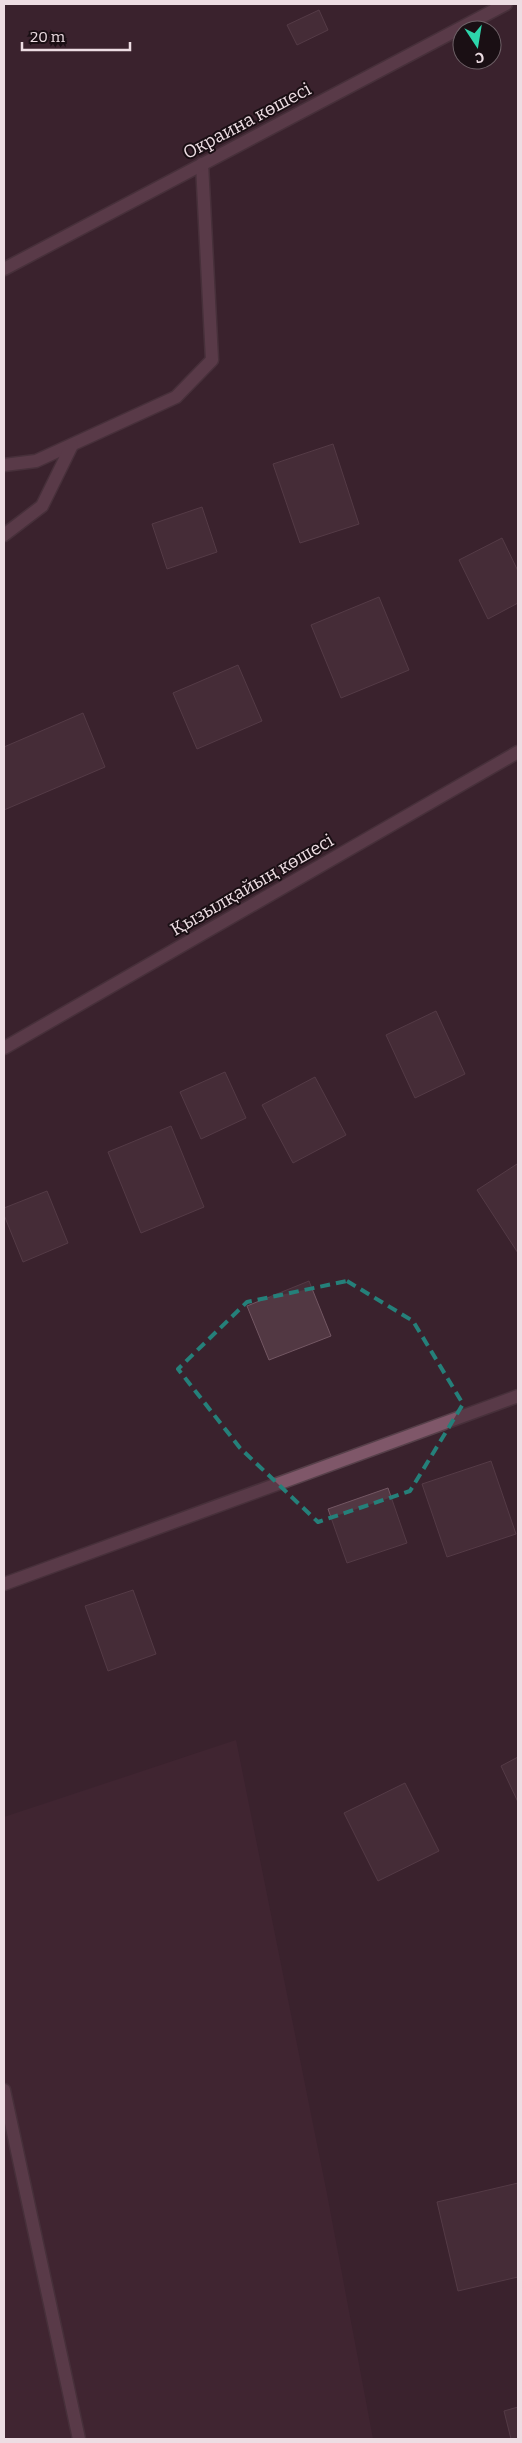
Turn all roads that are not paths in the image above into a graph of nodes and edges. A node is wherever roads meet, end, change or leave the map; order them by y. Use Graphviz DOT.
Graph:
graph roads {
  1 [pos="506,4"];
  2 [pos="202,164"];
  3 [pos="4,269"];
  4 [pos="72,445"];
  5 [pos="4,465"];
  6 [pos="4,535"];
  7 [pos="518,752"];
  8 [pos="4,1048"];
  9 [pos="518,1396"];
  10 [pos="4,1584"];
  11 [pos="4,2090"];
  12 [pos="79,2439"];
  1 -- 2 [label="street, Окраина көшесі"];
  2 -- 3 [label="street, Окраина көшесі"];
  2 -- 4 [label="street"];
  4 -- 5 [label="street"];
  4 -- 6 [label="street"];
  7 -- 8 [label="street, Қызылқайың көшесі"];
  9 -- 10 [label="street"];
  11 -- 12 [label="street"];
}
